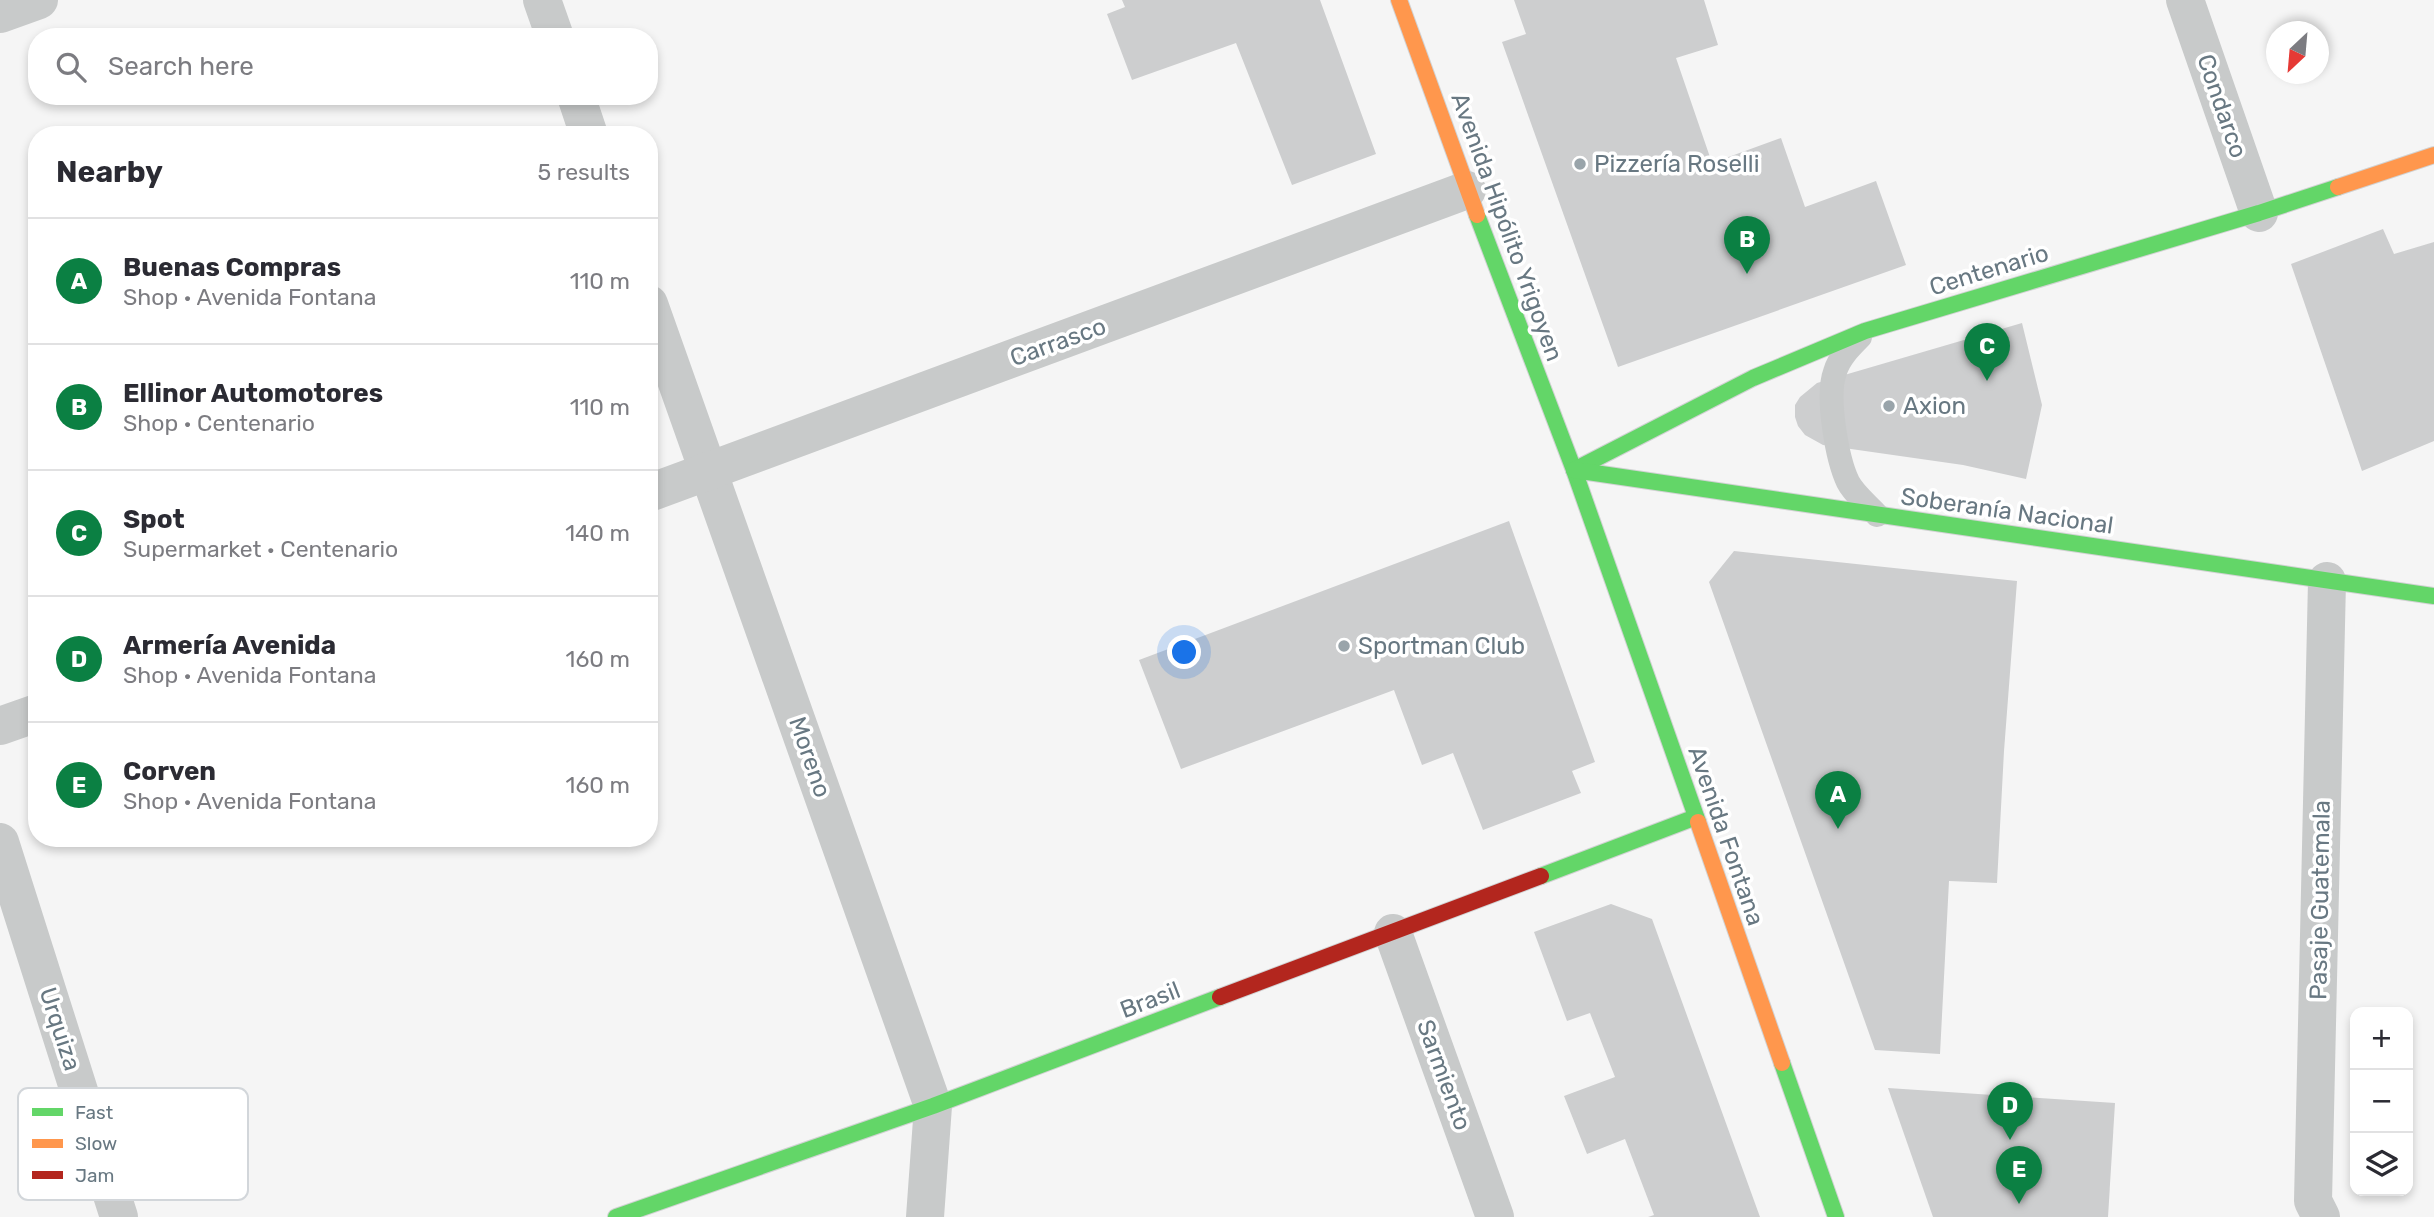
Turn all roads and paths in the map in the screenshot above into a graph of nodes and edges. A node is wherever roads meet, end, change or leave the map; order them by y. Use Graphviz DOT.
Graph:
graph roads {
  1 [pos="39,0"];
  2 [pos="542,0"];
  3 [pos="1399,0"];
  4 [pos="2185,0"];
  5 [pos="0,14"];
  6 [pos="552,28"];
  7 [pos="579,105"];
  8 [pos="586,126"];
  9 [pos="2434,155"];
  10 [pos="1467,190"];
  11 [pos="2259,213"];
  12 [pos="658,329"];
  13 [pos="1865,331"];
  14 [pos="1574,470"];
  15 [pos="709,472"];
  16 [pos="658,490"];
  17 [pos="1877,514"];
  18 [pos="2327,580"];
  19 [pos="2434,596"];
  20 [pos="28,716"];
  21 [pos="0,726"];
  22 [pos="1696,817"];
  23 [pos="0,842"];
  24 [pos="1393,933"];
  25 [pos="78,1088"];
  26 [pos="933,1106"];
  27 [pos="114,1200"];
  28 [pos="119,1217"];
  29 [pos="617,1217"];
  30 [pos="925,1217"];
  31 [pos="1495,1217"];
  32 [pos="1836,1217"];
  33 [pos="2320,1217"];
  1 -- 5 [label="street"];
  2 -- 6 [label="street"];
  3 -- 10 [label="street, Avenida Hipólito Yrigoyen"];
  4 -- 11 [label="street, Condarco"];
  7 -- 8 [label="street"];
  9 -- 11 [label="street, Centenario"];
  10 -- 14 [label="street, Avenida Hipólito Yrigoyen"];
  10 -- 15 [label="street, Carrasco"];
  11 -- 13 [label="street, Centenario"];
  12 -- 15 [label="street, Moreno"];
  13 -- 14 [label="street, Centenario"];
  13 -- 17 [label="lane"];
  14 -- 17 [label="street, Soberanía Nacional"];
  14 -- 22 [label="street, Avenida Fontana"];
  15 -- 16 [label="street, Carrasco"];
  15 -- 26 [label="street, Moreno"];
  17 -- 18 [label="street, Soberanía Nacional"];
  18 -- 19 [label="street, Soberanía Nacional"];
  18 -- 33 [label="street, Pasaje Guatemala"];
  20 -- 21 [label="street"];
  22 -- 24 [label="street, Brasil"];
  22 -- 32 [label="street, Avenida Fontana"];
  23 -- 25 [label="street, Urquiza"];
  24 -- 26 [label="street, Brasil"];
  24 -- 31 [label="street, Sarmiento"];
  26 -- 29 [label="street, Brasil"];
  26 -- 30 [label="street, Moreno"];
  27 -- 28 [label="street, Urquiza"];
}
